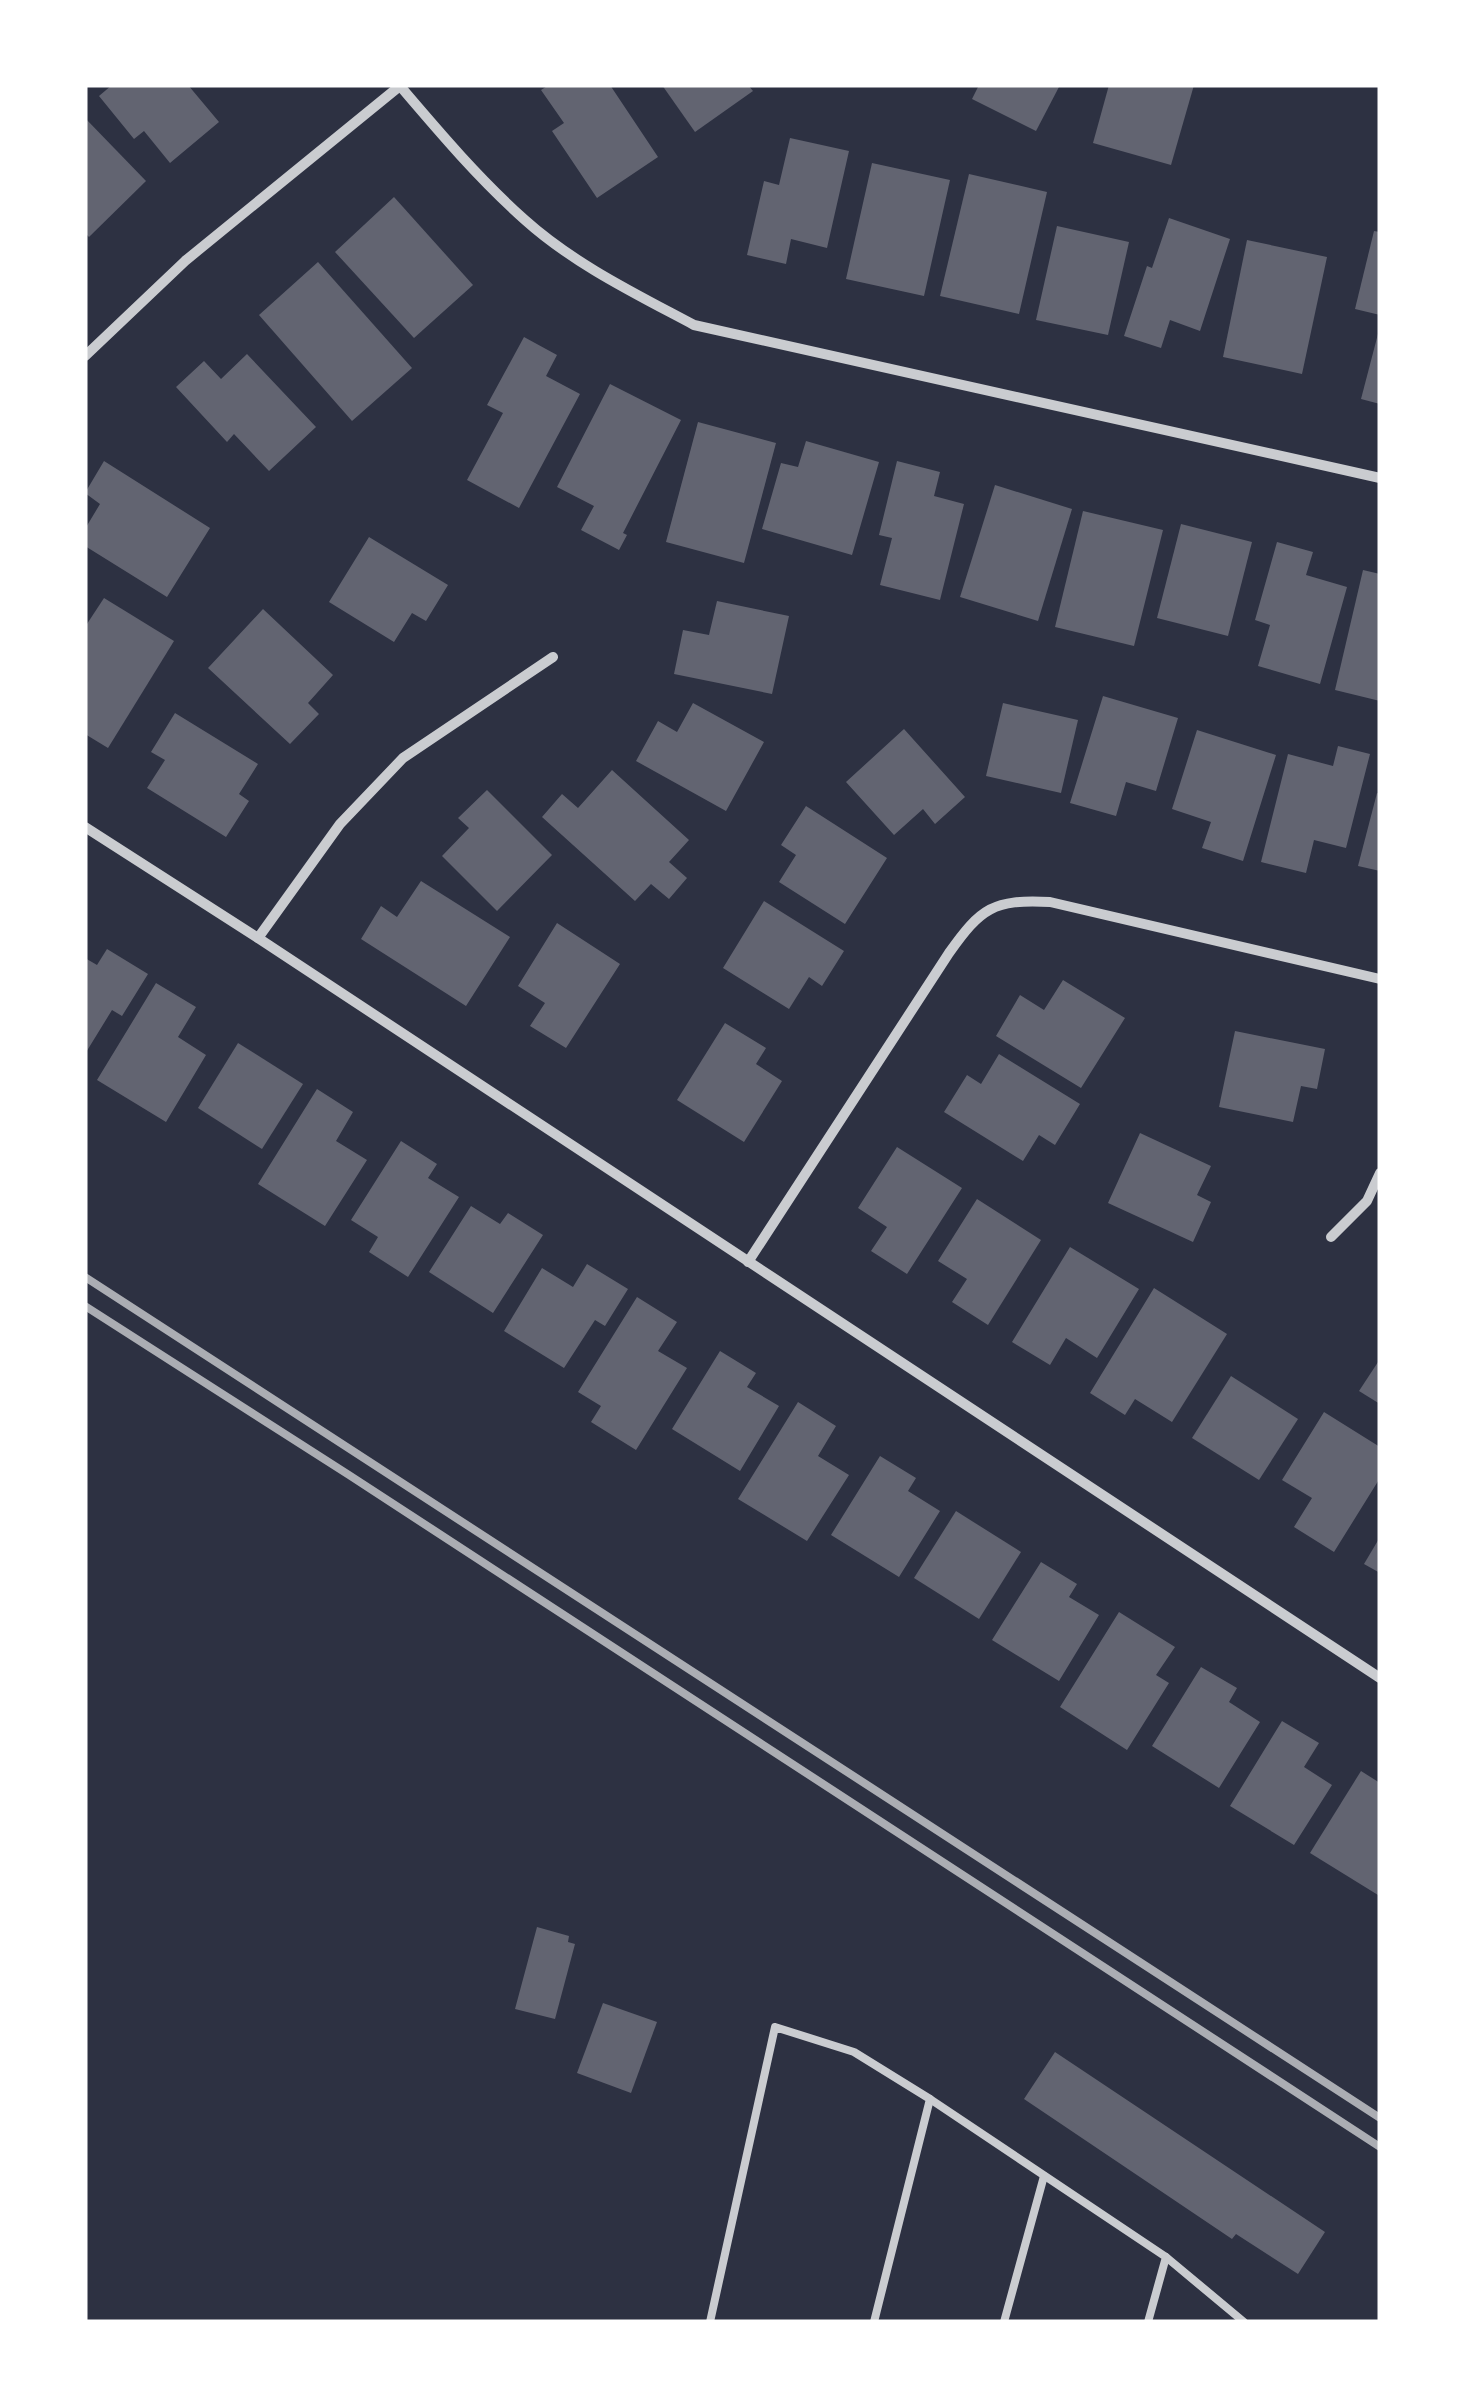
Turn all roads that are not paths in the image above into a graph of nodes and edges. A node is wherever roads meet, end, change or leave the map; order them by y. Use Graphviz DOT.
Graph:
graph roads {
  1 [pos="400,86"];
  2 [pos="85,356"];
  3 [pos="1380,478"];
  4 [pos="552,657"];
  5 [pos="85,827"];
  6 [pos="258,938"];
  7 [pos="1380,979"];
  8 [pos="1380,1173"];
  9 [pos="1332,1237"];
  10 [pos="748,1262"];
  11 [pos="1380,1678"];
  12 [pos="930,2099"];
  13 [pos="1044,2176"];
  14 [pos="1166,2258"];
  15 [pos="710,2322"];
  16 [pos="874,2322"];
  17 [pos="1004,2322"];
  18 [pos="1148,2322"];
  19 [pos="1244,2322"];
  1 -- 2 [label="street"];
  1 -- 3 [label="street"];
  4 -- 6 [label="street"];
  5 -- 6 [label="street"];
  6 -- 10 [label="street"];
  7 -- 10 [label="street"];
  8 -- 9 [label="street"];
  10 -- 11 [label="street"];
  12 -- 13 [label="lane"];
  12 -- 15 [label="lane"];
  12 -- 16 [label="lane"];
  13 -- 14 [label="lane"];
  13 -- 17 [label="lane"];
  14 -- 18 [label="lane"];
  14 -- 19 [label="lane"];
}
